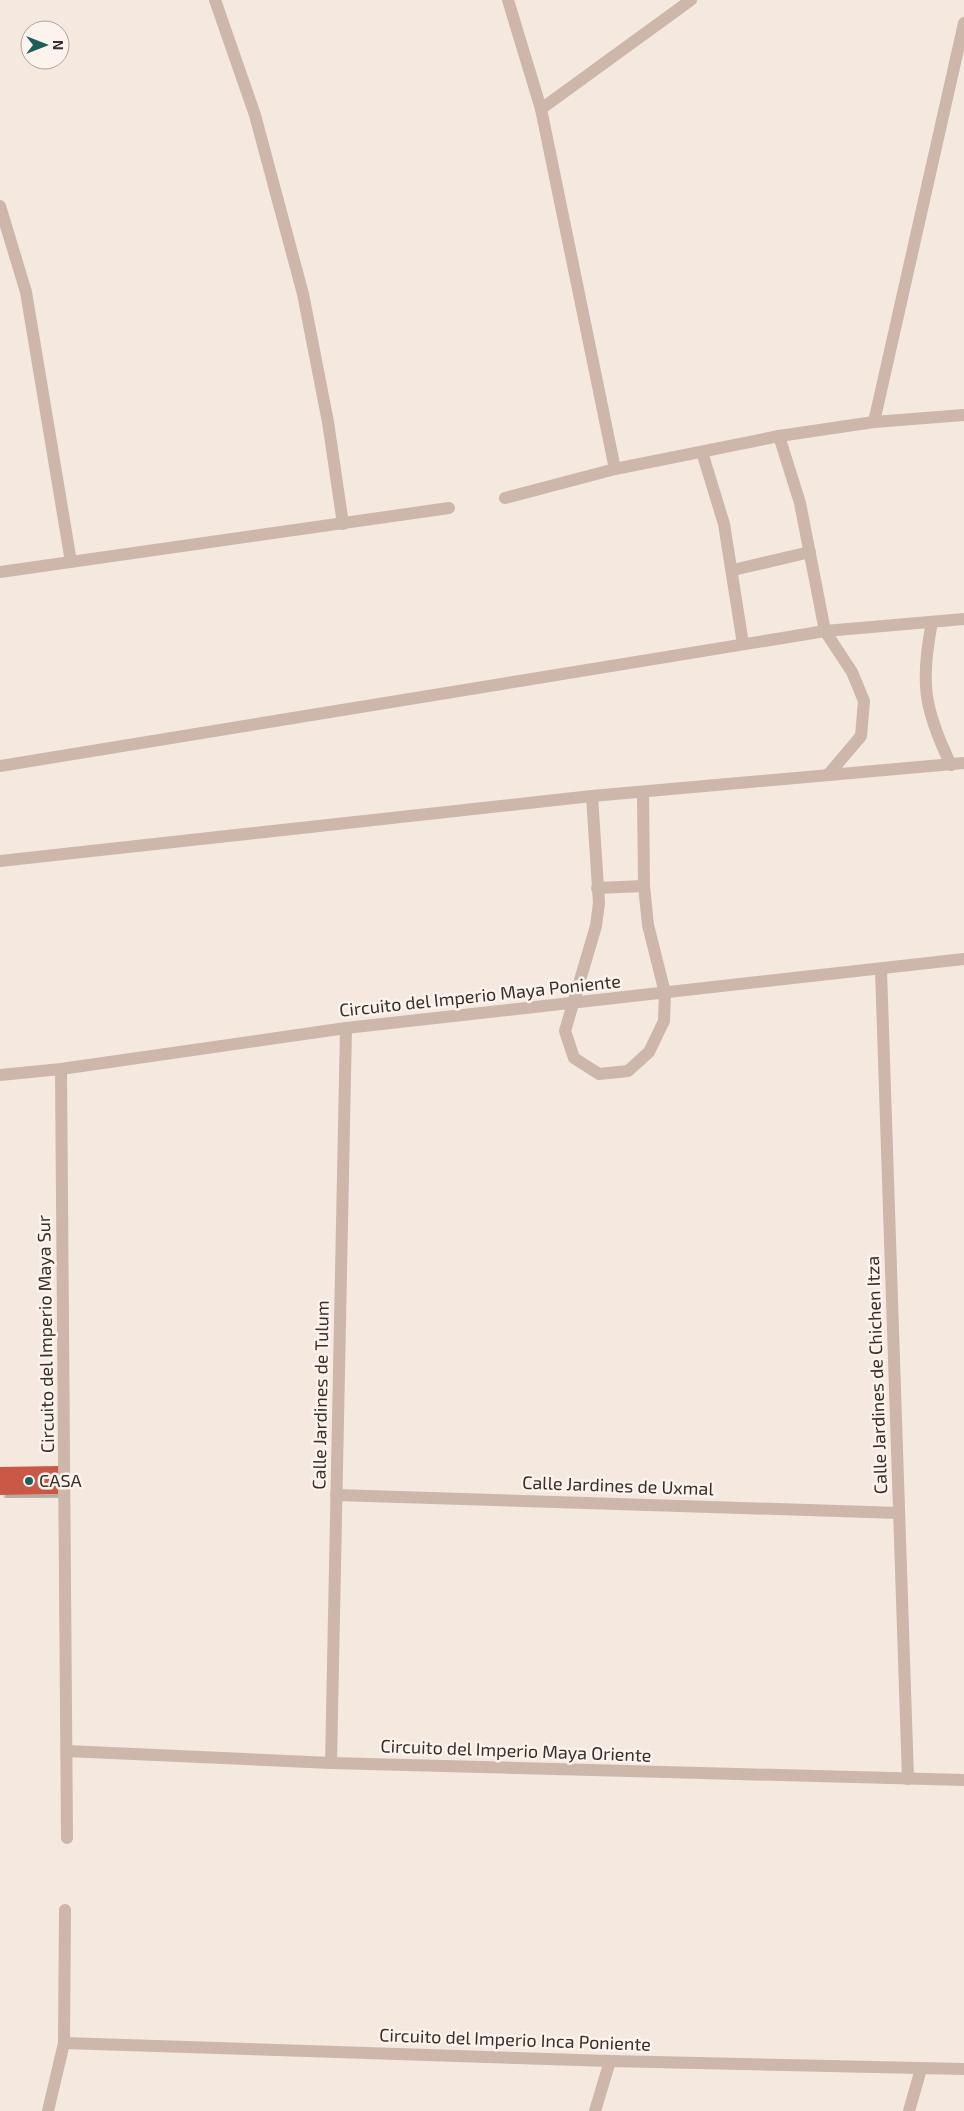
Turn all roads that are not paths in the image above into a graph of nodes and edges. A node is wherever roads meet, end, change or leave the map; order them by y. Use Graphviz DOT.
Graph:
graph roads {
  1 [pos="215,0"];
  2 [pos="508,0"];
  3 [pos="691,0"];
  4 [pos="964,23"];
  5 [pos="542,110"];
  6 [pos="0,206"];
  7 [pos="964,415"];
  8 [pos="874,422"];
  9 [pos="779,436"];
  10 [pos="702,452"];
  11 [pos="615,468"];
  12 [pos="505,498"];
  13 [pos="450,508"];
  14 [pos="342,524"];
  15 [pos="810,552"];
  16 [pos="71,562"];
  17 [pos="733,570"];
  18 [pos="0,572"];
  19 [pos="964,619"];
  20 [pos="932,622"];
  21 [pos="825,631"];
  22 [pos="743,644"];
  23 [pos="964,763"];
  24 [pos="951,765"];
  25 [pos="0,766"];
  26 [pos="828,775"];
  27 [pos="643,793"];
  28 [pos="592,796"];
  29 [pos="0,861"];
  30 [pos="644,886"];
  31 [pos="597,888"];
  32 [pos="964,960"];
  33 [pos="881,970"];
  34 [pos="665,993"];
  35 [pos="573,1003"];
  36 [pos="346,1028"];
  37 [pos="61,1068"];
  38 [pos="0,1075"];
  39 [pos="336,1495"];
  40 [pos="899,1513"];
  41 [pos="67,1751"];
  42 [pos="331,1763"];
  43 [pos="908,1779"];
  44 [pos="964,1780"];
  45 [pos="67,1838"];
  46 [pos="65,1910"];
  47 [pos="64,2043"];
  48 [pos="610,2061"];
  49 [pos="922,2069"];
  50 [pos="964,2069"];
  51 [pos="48,2111"];
  52 [pos="595,2111"];
  53 [pos="909,2111"];
  1 -- 14 [label="street"];
  2 -- 5 [label="street"];
  3 -- 5 [label="street"];
  4 -- 8 [label="street"];
  5 -- 11 [label="street"];
  6 -- 16 [label="street"];
  7 -- 8 [label="street"];
  8 -- 9 [label="street"];
  9 -- 10 [label="street"];
  9 -- 15 [label="street"];
  10 -- 11 [label="street"];
  10 -- 17 [label="street"];
  11 -- 12 [label="street"];
  13 -- 14 [label="street"];
  14 -- 16 [label="street"];
  15 -- 17 [label="street"];
  15 -- 21 [label="street"];
  16 -- 18 [label="street"];
  17 -- 22 [label="street"];
  19 -- 20 [label="street"];
  20 -- 21 [label="street"];
  20 -- 24 [label="street"];
  21 -- 22 [label="street"];
  21 -- 26 [label="street"];
  22 -- 25 [label="street"];
  23 -- 24 [label="street"];
  24 -- 26 [label="street"];
  26 -- 27 [label="street"];
  27 -- 28 [label="street"];
  27 -- 30 [label="street"];
  28 -- 29 [label="street"];
  28 -- 31 [label="street"];
  30 -- 31 [label="street"];
  30 -- 34 [label="street"];
  31 -- 35 [label="street"];
  32 -- 33 [label="street, Circuito del Imperio Maya Poniente"];
  33 -- 34 [label="street, Circuito del Imperio Maya Poniente"];
  33 -- 40 [label="street, Calle Jardines de Chichen Itza"];
  34 -- 35 [label="street, Circuito del Imperio Maya Poniente"];
  34 -- 35 [label="street"];
  35 -- 36 [label="street, Circuito del Imperio Maya Poniente"];
  36 -- 37 [label="street, Circuito del Imperio Maya Poniente"];
  36 -- 39 [label="street, Calle Jardines de Tulum"];
  37 -- 38 [label="street, Circuito del Imperio Maya Poniente"];
  37 -- 41 [label="street, Circuito del Imperio Maya Sur"];
  39 -- 40 [label="street, Calle Jardines de Uxmal"];
  39 -- 42 [label="street, Calle Jardines de Tulum"];
  40 -- 43 [label="street, Calle Jardines de Chichen Itza"];
  41 -- 42 [label="street, Circuito del Imperio Maya Oriente"];
  41 -- 45 [label="street, Circuito del Imperio Maya Sur"];
  42 -- 43 [label="street, Circuito del Imperio Maya Oriente"];
  43 -- 44 [label="street, Circuito del Imperio Maya Oriente"];
  46 -- 47 [label="street"];
  47 -- 48 [label="street, Circuito del Imperio Inca Poniente"];
  47 -- 51 [label="street"];
  48 -- 49 [label="street, Circuito del Imperio Inca Poniente"];
  48 -- 52 [label="street"];
  49 -- 50 [label="street, Circuito del Imperio Inca Poniente"];
  49 -- 53 [label="street"];
}
